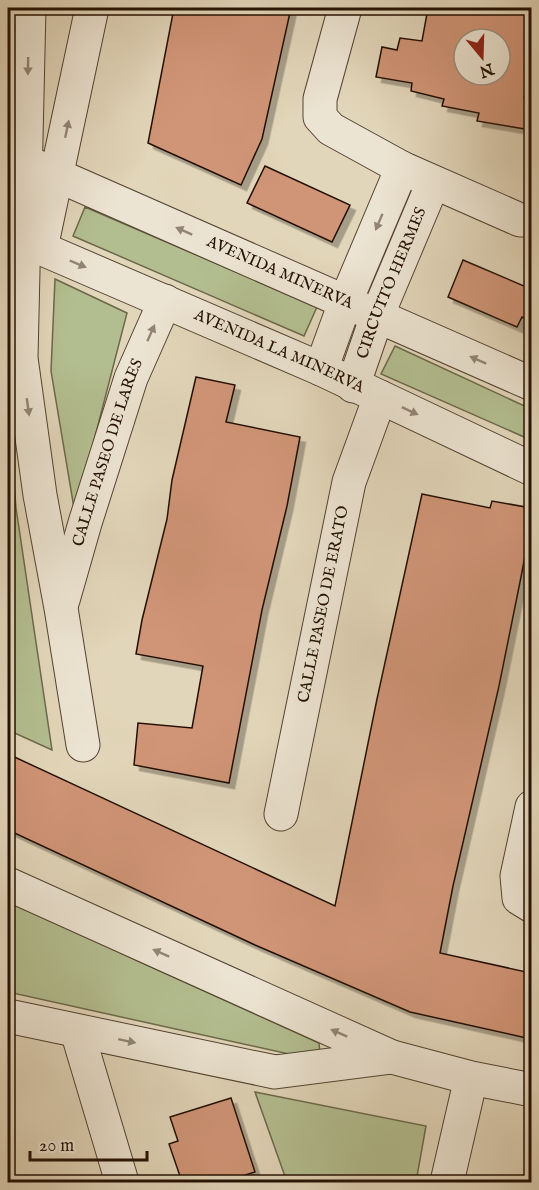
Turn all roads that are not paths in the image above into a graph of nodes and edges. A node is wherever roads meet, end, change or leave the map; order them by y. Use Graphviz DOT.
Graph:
graph roads {
  1 [pos="29,8"];
  2 [pos="92,8"];
  3 [pos="345,8"];
  4 [pos="27,162"];
  5 [pos="402,168"];
  6 [pos="58,174"];
  7 [pos="433,183"];
  8 [pos="531,220"];
  9 [pos="33,245"];
  10 [pos="165,301"];
  11 [pos="345,303"];
  12 [pos="377,316"];
  13 [pos="321,369"];
  14 [pos="531,384"];
  15 [pos="366,391"];
  16 [pos="531,469"];
  17 [pos="61,608"];
  18 [pos="82,745"];
  19 [pos="531,807"];
  20 [pos="281,814"];
  21 [pos="8,884"];
  22 [pos="531,906"];
  23 [pos="8,1016"];
  24 [pos="77,1031"];
  25 [pos="392,1057"];
  26 [pos="471,1078"];
  27 [pos="531,1090"];
  28 [pos="122,1182"];
  29 [pos="447,1182"];
  1 -- 4 [label="street, CALLE PASEO DE LARES, one-way"];
  6 -- 2 [label="street, CALLE PASEO DE LARES, one-way"];
  3 -- 5 [label="street"];
  4 -- 6 [label="street, AVENIDA MINERVA"];
  4 -- 9 [label="street, CALLE PASEO DE LARES"];
  5 -- 7 [label="street"];
  5 -- 11 [label="street, one-way"];
  6 -- 9 [label="street, CALLE PASEO DE LARES"];
  11 -- 6 [label="street, AVENIDA MINERVA, one-way"];
  7 -- 8 [label="street"];
  7 -- 12 [label="street, CIRCUITO HERMES"];
  9 -- 10 [label="street, AVENIDA LA MINERVA, one-way"];
  9 -- 17 [label="street, CALLE PASEO DE LARES, one-way"];
  10 -- 13 [label="street, AVENIDA LA MINERVA"];
  17 -- 10 [label="street, CALLE PASEO DE LARES, one-way"];
  11 -- 12 [label="street, AVENIDA MINERVA"];
  11 -- 13 [label="street"];
  14 -- 12 [label="street, AVENIDA MINERVA, one-way"];
  12 -- 15 [label="street, CIRCUITO HERMES"];
  13 -- 15 [label="street, AVENIDA LA MINERVA"];
  15 -- 16 [label="street, AVENIDA LA MINERVA, one-way"];
  15 -- 20 [label="street, CALLE PASEO DE ERATO"];
  17 -- 18 [label="street, CALLE PASEO DE LARES"];
  19 -- 22 [label="street"];
  25 -- 21 [label="street, one-way"];
  23 -- 24 [label="street"];
  24 -- 25 [label="street, one-way"];
  24 -- 28 [label="street"];
  25 -- 26 [label="street"];
  26 -- 27 [label="street"];
  26 -- 29 [label="street"];
}
